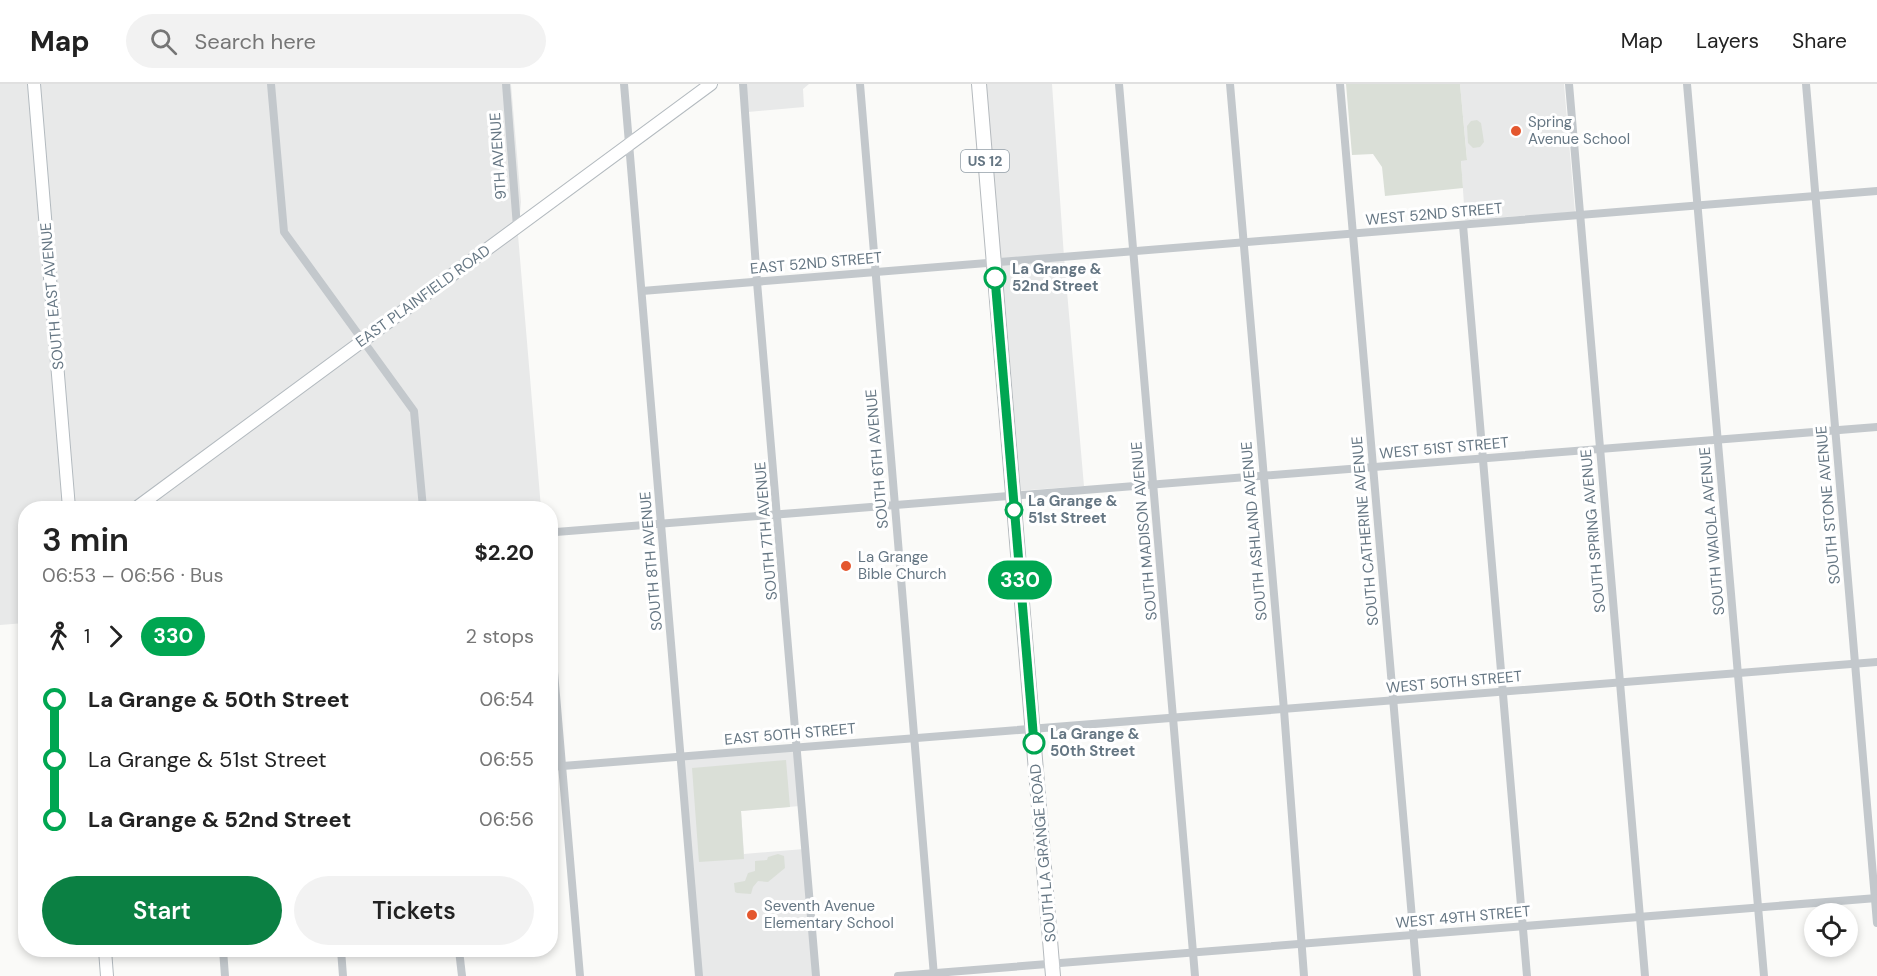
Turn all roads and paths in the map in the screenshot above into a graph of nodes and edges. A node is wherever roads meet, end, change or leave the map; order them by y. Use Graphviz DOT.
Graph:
graph roads {
  1 [pos="34,84"];
  2 [pos="272,84"];
  3 [pos="506,84"];
  4 [pos="624,84"];
  5 [pos="711,84"];
  6 [pos="743,84"];
  7 [pos="860,84"];
  8 [pos="979,84"];
  9 [pos="1119,84"];
  10 [pos="1230,84"];
  11 [pos="1340,84"];
  12 [pos="1569,84"];
  13 [pos="1687,84"];
  14 [pos="1806,84"];
  15 [pos="628,145"];
  16 [pos="1877,191"];
  17 [pos="1816,196"];
  18 [pos="1698,206"];
  19 [pos="1581,215"];
  20 [pos="1463,225"];
  21 [pos="517,227"];
  22 [pos="1353,234"];
  23 [pos="1243,243"];
  24 [pos="1133,252"];
  25 [pos="994,263"];
  26 [pos="875,272"];
  27 [pos="757,282"];
  28 [pos="642,291"];
  29 [pos="363,341"];
  30 [pos="1877,427"];
  31 [pos="1836,430"];
  32 [pos="1718,440"];
  33 [pos="1600,449"];
  34 [pos="1482,458"];
  35 [pos="1374,467"];
  36 [pos="1262,476"];
  37 [pos="1153,484"];
  38 [pos="1013,495"];
  39 [pos="68,501"];
  40 [pos="146,501"];
  41 [pos="422,501"];
  42 [pos="895,506"];
  43 [pos="778,514"];
  44 [pos="661,524"];
  45 [pos="558,532"];
  46 [pos="1877,662"];
  47 [pos="1855,664"];
  48 [pos="1738,674"];
  49 [pos="1620,683"];
  50 [pos="1503,692"];
  51 [pos="1393,700"];
  52 [pos="1284,710"];
  53 [pos="1173,718"];
  54 [pos="558,719"];
  55 [pos="1032,728"];
  56 [pos="914,738"];
  57 [pos="798,747"];
  58 [pos="680,756"];
  59 [pos="558,766"];
  60 [pos="562,766"];
  61 [pos="1876,898"];
  62 [pos="1758,907"];
  63 [pos="1640,917"];
  64 [pos="1877,923"];
  65 [pos="1523,926"];
  66 [pos="1413,935"];
  67 [pos="1302,944"];
  68 [pos="1193,953"];
  69 [pos="106,957"];
  70 [pos="224,957"];
  71 [pos="342,957"];
  72 [pos="460,957"];
  73 [pos="1053,970"];
  74 [pos="934,975"];
  75 [pos="107,976"];
  76 [pos="225,976"];
  77 [pos="343,976"];
  78 [pos="462,976"];
  79 [pos="580,976"];
  80 [pos="699,976"];
  81 [pos="816,976"];
  82 [pos="898,976"];
  83 [pos="1195,976"];
  84 [pos="1304,976"];
  85 [pos="1417,976"];
  86 [pos="1527,976"];
  87 [pos="1645,976"];
  88 [pos="1764,976"];
  1 -- 39 [label="main road, SOUTH EAST AVENUE"];
  2 -- 29 [label="street"];
  3 -- 21 [label="street, 9TH AVENUE"];
  4 -- 15 [label="street, SOUTH 8TH AVENUE"];
  5 -- 15 [label="main road, EAST PLAINFIELD ROAD"];
  6 -- 27 [label="street, SOUTH 7TH AVENUE"];
  7 -- 26 [label="street, SOUTH 6TH AVENUE"];
  8 -- 25 [label="main road, SOUTH LA GRANGE ROAD / US 12"];
  9 -- 24 [label="street, SOUTH MADISON AVENUE"];
  10 -- 23 [label="street, SOUTH ASHLAND AVENUE"];
  11 -- 22 [label="street, SOUTH CATHERINE AVENUE"];
  12 -- 19 [label="street, SOUTH SPRING AVENUE"];
  13 -- 18 [label="street, SOUTH WAIOLA AVENUE"];
  14 -- 17 [label="street, SOUTH STONE AVENUE"];
  15 -- 21 [label="main road, EAST PLAINFIELD ROAD"];
  15 -- 28 [label="street, SOUTH 8TH AVENUE"];
  16 -- 17 [label="street, WEST 52ND STREET"];
  17 -- 18 [label="street, WEST 52ND STREET"];
  17 -- 31 [label="street, SOUTH STONE AVENUE"];
  18 -- 19 [label="street, WEST 52ND STREET"];
  18 -- 32 [label="street, SOUTH WAIOLA AVENUE"];
  19 -- 20 [label="street, WEST 52ND STREET"];
  19 -- 33 [label="street, SOUTH SPRING AVENUE"];
  20 -- 22 [label="street, WEST 52ND STREET"];
  20 -- 34 [label="street"];
  21 -- 29 [label="main road, EAST PLAINFIELD ROAD"];
  22 -- 23 [label="street, WEST 52ND STREET"];
  22 -- 35 [label="street, SOUTH CATHERINE AVENUE"];
  23 -- 24 [label="street, WEST 52ND STREET"];
  23 -- 36 [label="street, SOUTH ASHLAND AVENUE"];
  24 -- 25 [label="street, WEST 52ND STREET"];
  24 -- 37 [label="street, SOUTH MADISON AVENUE"];
  25 -- 26 [label="street, EAST 52ND STREET"];
  25 -- 38 [label="main road, SOUTH LA GRANGE ROAD / US 12"];
  26 -- 27 [label="street, EAST 52ND STREET"];
  26 -- 42 [label="street, SOUTH 6TH AVENUE"];
  27 -- 28 [label="street, EAST 52ND STREET"];
  27 -- 43 [label="street, SOUTH 7TH AVENUE"];
  28 -- 44 [label="street, SOUTH 8TH AVENUE"];
  29 -- 40 [label="main road, EAST PLAINFIELD ROAD"];
  29 -- 41 [label="street"];
  30 -- 31 [label="street, WEST 51ST STREET"];
  31 -- 32 [label="street, WEST 51ST STREET"];
  31 -- 47 [label="street, SOUTH STONE AVENUE"];
  32 -- 33 [label="street, WEST 51ST STREET"];
  32 -- 48 [label="street, SOUTH WAIOLA AVENUE"];
  33 -- 34 [label="street, WEST 51ST STREET"];
  33 -- 49 [label="street, SOUTH SPRING AVENUE"];
  34 -- 35 [label="street, WEST 51ST STREET"];
  34 -- 50 [label="street"];
  35 -- 36 [label="street, WEST 51ST STREET"];
  35 -- 51 [label="street, SOUTH CATHERINE AVENUE"];
  36 -- 37 [label="street, WEST 51ST STREET"];
  36 -- 52 [label="street, SOUTH ASHLAND AVENUE"];
  37 -- 38 [label="street, WEST 51ST STREET"];
  37 -- 53 [label="street, SOUTH MADISON AVENUE"];
  38 -- 42 [label="street, WEST 51ST STREET"];
  38 -- 55 [label="main road, SOUTH LA GRANGE ROAD / US 12"];
  42 -- 43 [label="street, WEST 51ST STREET"];
  42 -- 56 [label="street, SOUTH 6TH AVENUE"];
  43 -- 44 [label="street, WEST 51ST STREET"];
  43 -- 57 [label="street, SOUTH 7TH AVENUE"];
  44 -- 45 [label="street, WEST 51ST STREET"];
  44 -- 58 [label="street, SOUTH 8TH AVENUE"];
  46 -- 47 [label="street, WEST 50TH STREET"];
  47 -- 48 [label="street, WEST 50TH STREET"];
  47 -- 61 [label="street, SOUTH STONE AVENUE"];
  48 -- 49 [label="street, WEST 50TH STREET"];
  48 -- 62 [label="street, SOUTH WAIOLA AVENUE"];
  49 -- 50 [label="street, WEST 50TH STREET"];
  49 -- 63 [label="street, SOUTH SPRING AVENUE"];
  50 -- 51 [label="street, WEST 50TH STREET"];
  50 -- 65 [label="street"];
  51 -- 52 [label="street, WEST 50TH STREET"];
  51 -- 66 [label="street, SOUTH CATHERINE AVENUE"];
  52 -- 53 [label="street, WEST 50TH STREET"];
  52 -- 67 [label="street, SOUTH ASHLAND AVENUE"];
  53 -- 55 [label="street, WEST 50TH STREET"];
  53 -- 68 [label="street, SOUTH MADISON AVENUE"];
  54 -- 60 [label="street"];
  55 -- 56 [label="street, EAST 50TH STREET"];
  55 -- 73 [label="main road, SOUTH LA GRANGE ROAD / US 12"];
  56 -- 57 [label="street, EAST 50TH STREET"];
  56 -- 74 [label="street, SOUTH 6TH AVENUE"];
  57 -- 58 [label="street, EAST 50TH STREET"];
  57 -- 81 [label="street, SOUTH 7TH AVENUE"];
  58 -- 60 [label="street, EAST 50TH STREET"];
  58 -- 80 [label="street, SOUTH 8TH AVENUE"];
  59 -- 60 [label="street, EAST 50TH STREET"];
  60 -- 79 [label="street"];
  61 -- 62 [label="street, WEST 49TH STREET"];
  61 -- 64 [label="street, SOUTH STONE AVENUE"];
  62 -- 63 [label="street, WEST 49TH STREET"];
  62 -- 88 [label="street, SOUTH WAIOLA AVENUE"];
  63 -- 65 [label="street, WEST 49TH STREET"];
  63 -- 87 [label="street, SOUTH SPRING AVENUE"];
  65 -- 66 [label="street, WEST 49TH STREET"];
  65 -- 86 [label="street"];
  66 -- 67 [label="street, WEST 49TH STREET"];
  66 -- 85 [label="street, SOUTH CATHERINE AVENUE"];
  67 -- 68 [label="street, WEST 49TH STREET"];
  67 -- 84 [label="street, SOUTH ASHLAND AVENUE"];
  68 -- 73 [label="street, WEST 49TH STREET"];
  68 -- 83 [label="street, SOUTH MADISON AVENUE"];
  69 -- 75 [label="main road"];
  70 -- 76 [label="street"];
  71 -- 77 [label="street"];
  72 -- 78 [label="street"];
  73 -- 74 [label="street, WEST 49TH STREET"];
  74 -- 82 [label="street, WEST 49TH STREET"];
}
